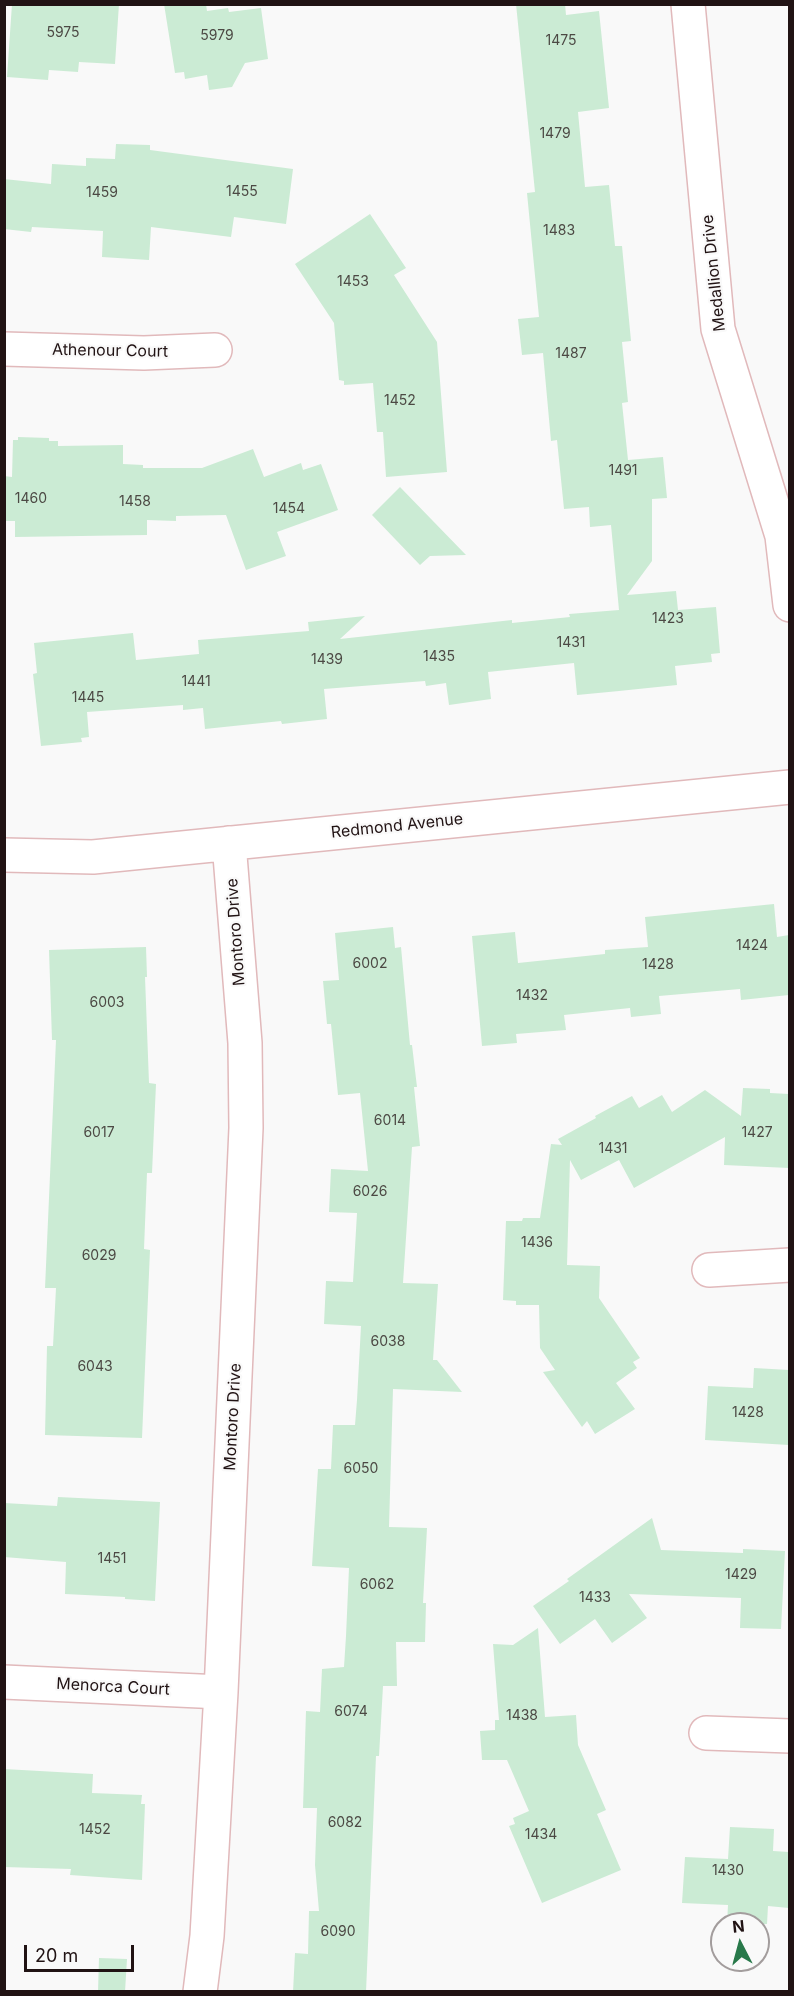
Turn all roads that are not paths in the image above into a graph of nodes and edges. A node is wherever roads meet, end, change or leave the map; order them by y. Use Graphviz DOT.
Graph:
graph roads {
  1 [pos="688,4"];
  2 [pos="4,350"];
  3 [pos="214,350"];
  4 [pos="789,605"];
  5 [pos="789,787"];
  6 [pos="229,843"];
  7 [pos="4,855"];
  8 [pos="789,1265"];
  9 [pos="709,1270"];
  10 [pos="4,1682"];
  11 [pos="221,1692"];
  12 [pos="706,1733"];
  13 [pos="789,1736"];
  14 [pos="200,1992"];
  1 -- 4 [label="street, Medallion Drive"];
  2 -- 3 [label="street, Athenour Court"];
  5 -- 6 [label="street, Redmond Avenue"];
  6 -- 7 [label="street, Redmond Avenue"];
  6 -- 11 [label="street, Montoro Drive"];
  8 -- 9 [label="street"];
  10 -- 11 [label="street, Menorca Court"];
  11 -- 14 [label="street, Montoro Drive"];
  12 -- 13 [label="street"];
}
